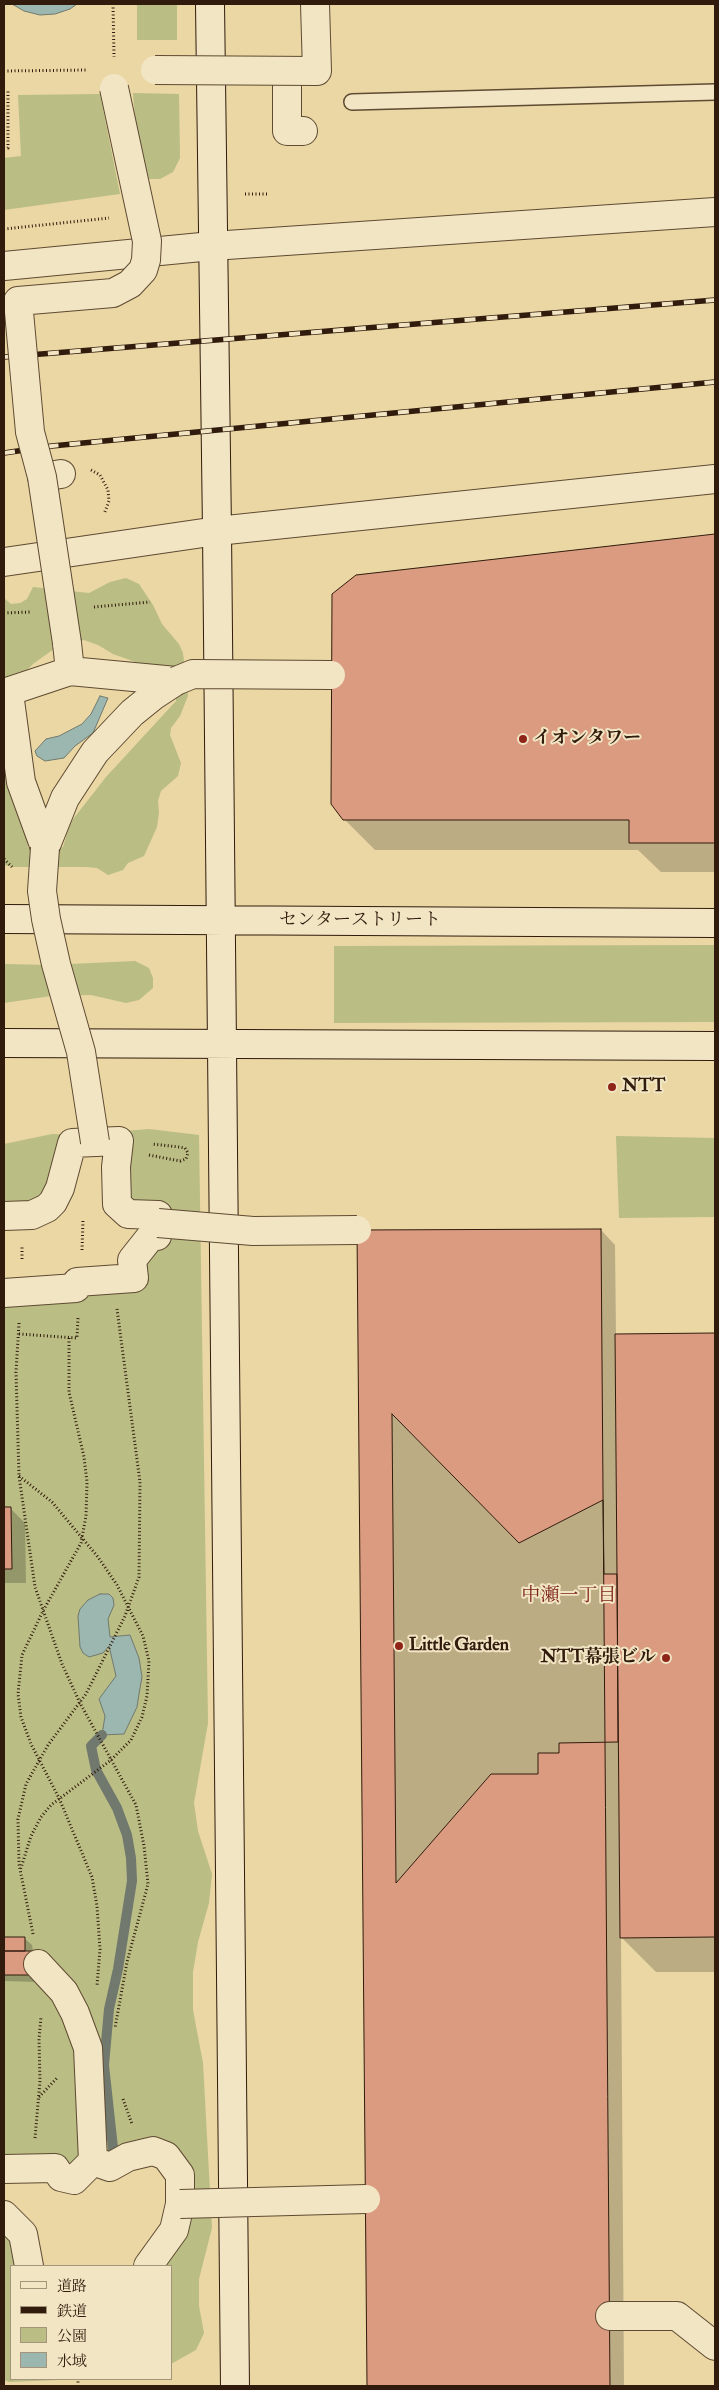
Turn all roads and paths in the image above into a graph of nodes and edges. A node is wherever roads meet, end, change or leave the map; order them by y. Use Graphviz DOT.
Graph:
graph roads {
  1 [pos="113,4"];
  2 [pos="210,4"];
  3 [pos="315,4"];
  4 [pos="114,60"];
  5 [pos="155,70"];
  6 [pos="4,71"];
  7 [pos="288,71"];
  8 [pos="105,79"];
  9 [pos="8,90"];
  10 [pos="715,92"];
  11 [pos="352,102"];
  12 [pos="302,131"];
  13 [pos="4,148"];
  14 [pos="715,212"];
  15 [pos="112,218"];
  16 [pos="4,229"];
  17 [pos="212,246"];
  18 [pos="4,266"];
  19 [pos="51,476"];
  20 [pos="715,479"];
  21 [pos="58,528"];
  22 [pos="218,531"];
  23 [pos="4,562"];
  24 [pos="150,602"];
  25 [pos="95,616"];
  26 [pos="70,671"];
  27 [pos="332,675"];
  28 [pos="176,681"];
  29 [pos="6,693"];
  30 [pos="45,848"];
  31 [pos="4,859"];
  32 [pos="13,867"];
  33 [pos="4,919"];
  34 [pos="221,920"];
  35 [pos="715,923"];
  36 [pos="4,1043"];
  37 [pos="222,1044"];
  38 [pos="715,1046"];
  39 [pos="95,1142"];
  40 [pos="152,1144"];
  41 [pos="148,1155"];
  42 [pos="4,1216"];
  43 [pos="73,1220"];
  44 [pos="89,1221"];
  45 [pos="158,1223"];
  46 [pos="357,1230"];
  47 [pos="22,1238"];
  48 [pos="113,1279"];
  49 [pos="12,1293"];
  50 [pos="69,1338"];
  51 [pos="19,1476"];
  52 [pos="82,1537"];
  53 [pos="128,1607"];
  54 [pos="43,1611"];
  55 [pos="80,1703"];
  56 [pos="39,1760"];
  57 [pos="111,1760"];
  58 [pos="59,1798"];
  59 [pos="20,1872"];
  60 [pos="38,1964"];
  61 [pos="96,1992"];
  62 [pos="41,2012"];
  63 [pos="114,2038"];
  64 [pos="58,2076"];
  65 [pos="121,2092"];
  66 [pos="38,2098"];
  67 [pos="143,2153"];
  68 [pos="93,2161"];
  69 [pos="4,2169"];
  70 [pos="33,2169"];
  71 [pos="366,2199"];
  72 [pos="180,2204"];
  73 [pos="4,2214"];
  74 [pos="28,2265"];
  75 [pos="149,2265"];
  76 [pos="610,2316"];
  77 [pos="715,2346"];
  78 [pos="235,2386"];
  1 -- 4 [label="path"];
  2 -- 17 [label="street"];
  3 -- 7 [label="street, bridge"];
  5 -- 7 [label="street, bridge"];
  6 -- 8 [label="path"];
  7 -- 12 [label="street"];
  8 -- 19 [label="street, bridge"];
  9 -- 13 [label="path"];
  10 -- 11 [label="lane"];
  14 -- 17 [label="street"];
  15 -- 16 [label="path"];
  17 -- 18 [label="street"];
  17 -- 22 [label="street"];
  19 -- 21 [label="street, bridge"];
  19 -- 21 [label="path"];
  20 -- 22 [label="street"];
  21 -- 26 [label="street, bridge"];
  22 -- 23 [label="street"];
  22 -- 34 [label="street"];
  24 -- 25 [label="path"];
  26 -- 28 [label="street"];
  26 -- 29 [label="street"];
  27 -- 28 [label="street, bridge"];
  28 -- 30 [label="street"];
  29 -- 30 [label="street"];
  30 -- 39 [label="street, bridge"];
  31 -- 32 [label="path"];
  33 -- 34 [label="street, センターストリート"];
  34 -- 35 [label="street, センターストリート"];
  34 -- 37 [label="street"];
  36 -- 37 [label="street"];
  37 -- 38 [label="street"];
  37 -- 78 [label="street"];
  39 -- 42 [label="street"];
  39 -- 45 [label="street"];
  40 -- 41 [label="path"];
  43 -- 44 [label="path"];
  45 -- 46 [label="street, bridge"];
  45 -- 48 [label="street"];
  47 -- 49 [label="path"];
  48 -- 49 [label="street"];
  48 -- 53 [label="path"];
  49 -- 51 [label="path"];
  50 -- 52 [label="path"];
  51 -- 52 [label="path"];
  51 -- 54 [label="path"];
  52 -- 53 [label="path"];
  52 -- 54 [label="path"];
  53 -- 55 [label="path"];
  53 -- 57 [label="path"];
  54 -- 55 [label="path"];
  54 -- 56 [label="path"];
  55 -- 56 [label="path"];
  55 -- 57 [label="path"];
  56 -- 58 [label="path"];
  56 -- 59 [label="path"];
  57 -- 58 [label="path"];
  57 -- 63 [label="path"];
  58 -- 59 [label="path"];
  58 -- 61 [label="path"];
  59 -- 60 [label="path"];
  60 -- 68 [label="street"];
  62 -- 66 [label="path"];
  64 -- 66 [label="path"];
  65 -- 67 [label="path"];
  66 -- 70 [label="path"];
  67 -- 68 [label="street"];
  67 -- 72 [label="street"];
  68 -- 70 [label="street"];
  69 -- 70 [label="street"];
  71 -- 72 [label="street, bridge"];
  72 -- 75 [label="street"];
  73 -- 74 [label="street"];
  76 -- 77 [label="street"];
}
